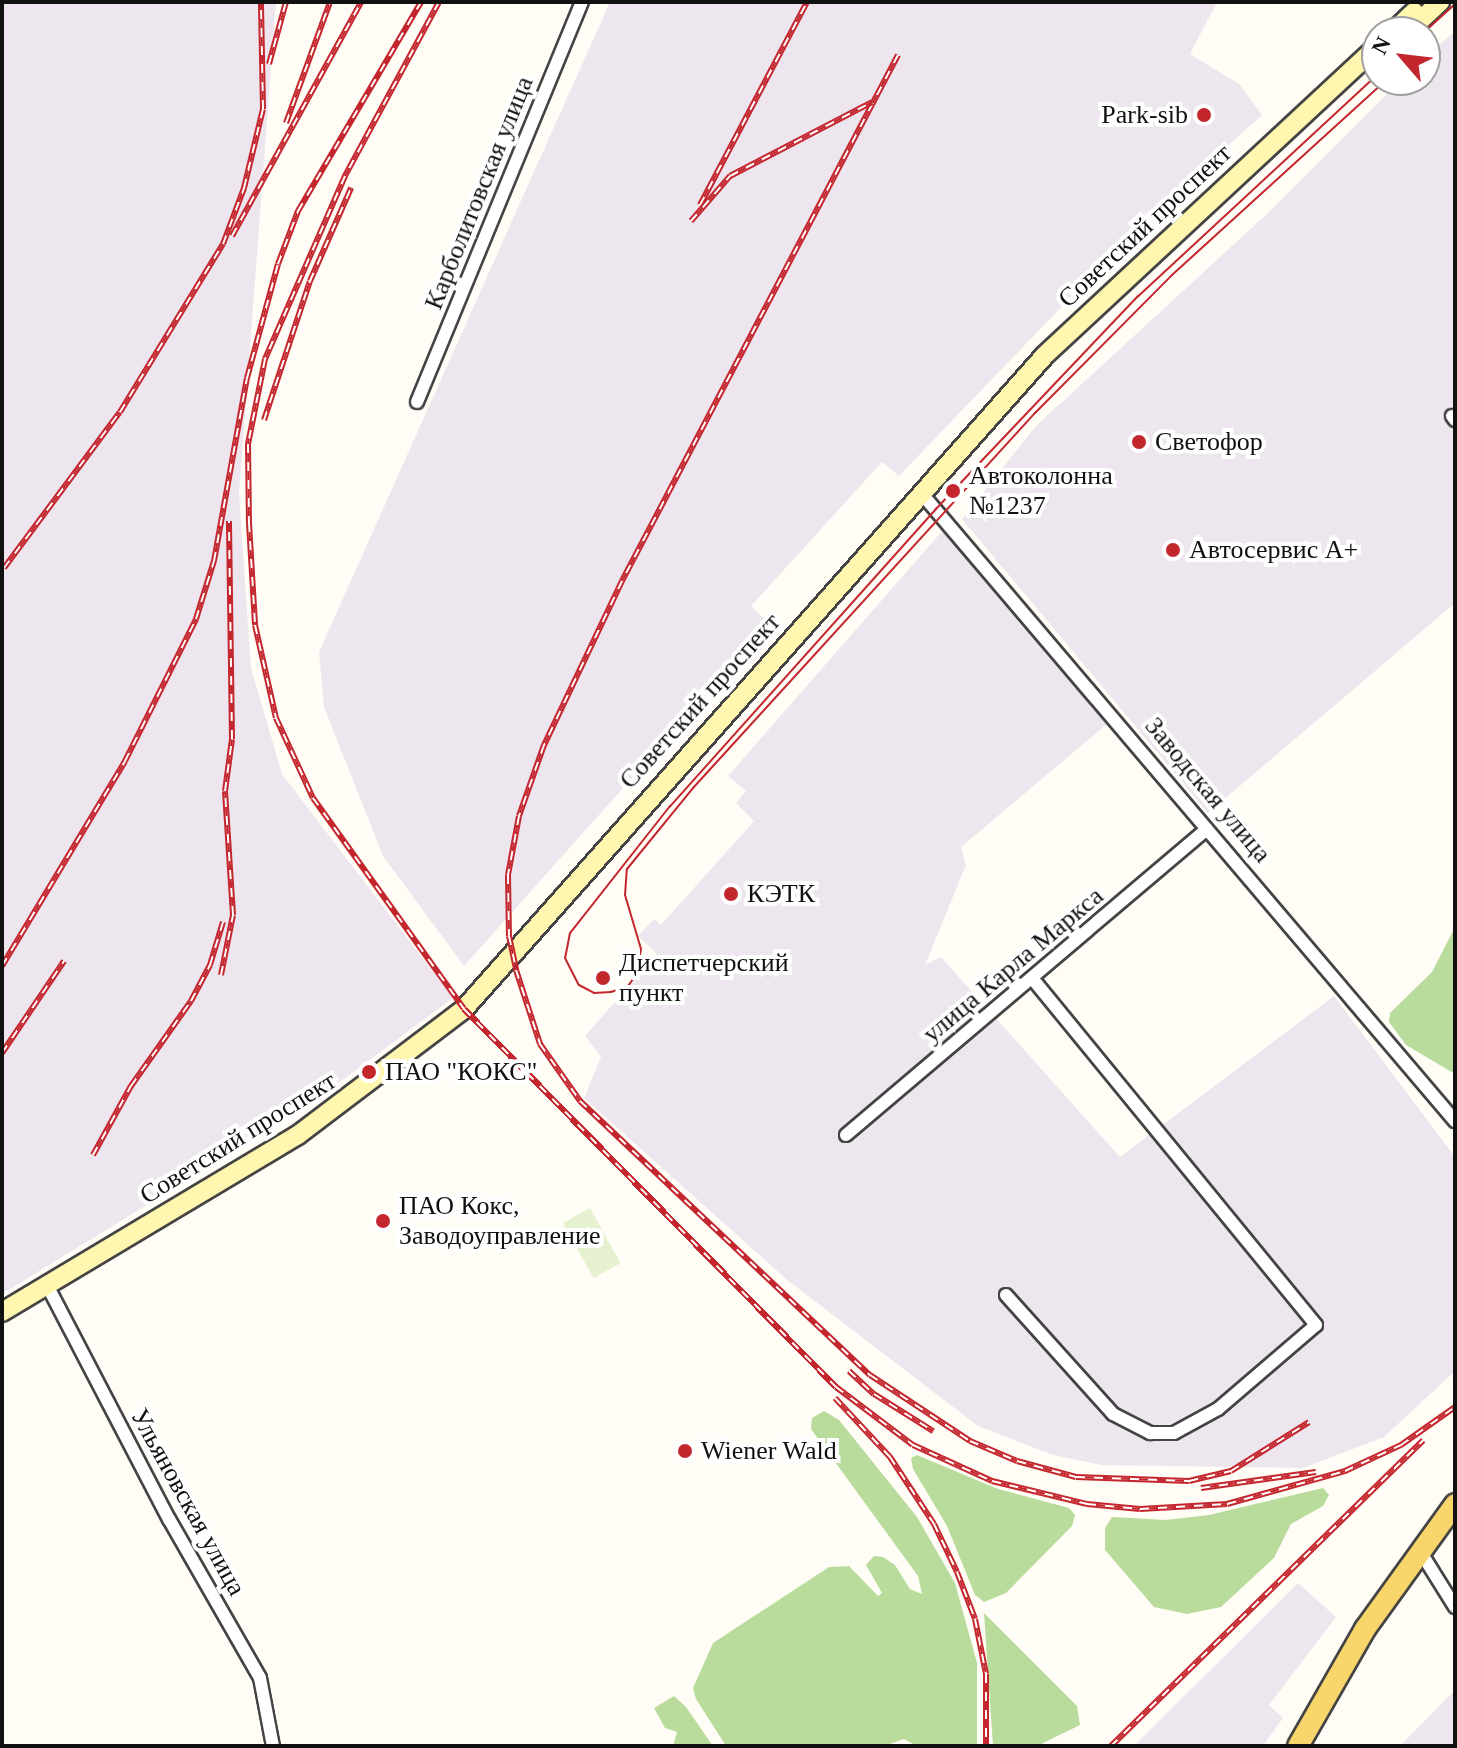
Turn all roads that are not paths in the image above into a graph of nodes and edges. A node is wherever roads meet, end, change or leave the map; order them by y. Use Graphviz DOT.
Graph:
graph roads {
  1 [pos="582,2"];
  2 [pos="1425,2"];
  3 [pos="1440,2"];
  4 [pos="1410,16"];
  5 [pos="1425,16"];
  6 [pos="1361,61"];
  7 [pos="1361,76"];
  8 [pos="417,402"];
  9 [pos="924,498"];
  10 [pos="1207,829"];
  11 [pos="1033,979"];
  12 [pos="1455,1121"];
  13 [pos="846,1135"];
  14 [pos="50,1290"];
  15 [pos="1006,1295"];
  16 [pos="2,1312"];
  17 [pos="2,1326"];
  18 [pos="1455,1504"];
  19 [pos="1455,1523"];
  20 [pos="1423,1556"];
  21 [pos="1455,1607"];
  22 [pos="273,1746"];
  23 [pos="1298,1746"];
  24 [pos="1311,1746"];
  1 -- 8 [label="street, Карболитовская улица"];
  2 -- 4 [label="main road"];
  3 -- 5 [label="main road"];
  6 -- 9 [label="main road, Советский проспект"];
  7 -- 9 [label="main road, Советский проспект"];
  9 -- 10 [label="street, Заводская улица"];
  9 -- 14 [label="main road, Советский проспект"];
  10 -- 11 [label="street, улица Карла Маркса"];
  10 -- 12 [label="street, Заводская улица"];
  11 -- 13 [label="street, улица Карла Маркса"];
  11 -- 15 [label="street"];
  14 -- 16 [label="main road, Советский проспект"];
  14 -- 17 [label="main road, Советский проспект"];
  14 -- 22 [label="street, Ульяновская улица"];
  18 -- 20 [label="main road"];
  19 -- 20 [label="main road"];
  20 -- 21 [label="street"];
  20 -- 23 [label="main road"];
  20 -- 24 [label="main road"];
}
